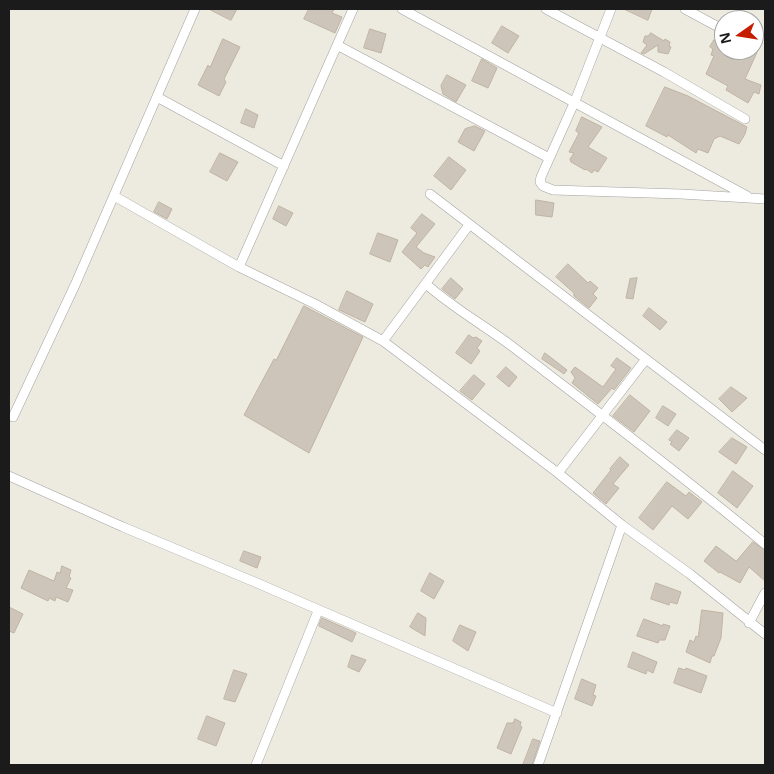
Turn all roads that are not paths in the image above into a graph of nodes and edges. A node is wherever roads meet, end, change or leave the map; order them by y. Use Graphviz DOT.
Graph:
graph roads {
  1 [pos="195,9"];
  2 [pos="353,9"];
  3 [pos="402,9"];
  4 [pos="546,9"];
  5 [pos="611,9"];
  6 [pos="685,9"];
  7 [pos="714,25"];
  8 [pos="600,38"];
  9 [pos="337,46"];
  10 [pos="157,97"];
  11 [pos="575,101"];
  12 [pos="745,119"];
  13 [pos="549,158"];
  14 [pos="284,166"];
  15 [pos="430,194"];
  16 [pos="114,196"];
  17 [pos="750,198"];
  18 [pos="765,199"];
  19 [pos="469,225"];
  20 [pos="240,268"];
  21 [pos="426,284"];
  22 [pos="383,341"];
  23 [pos="646,359"];
  24 [pos="603,416"];
  25 [pos="11,417"];
  26 [pos="9,427"];
  27 [pos="765,450"];
  28 [pos="558,473"];
  29 [pos="9,476"];
  30 [pos="622,525"];
  31 [pos="765,544"];
  32 [pos="765,593"];
  33 [pos="318,611"];
  34 [pos="749,623"];
  35 [pos="765,634"];
  36 [pos="557,713"];
  37 [pos="256,765"];
  38 [pos="538,765"];
  1 -- 10 [label="street"];
  2 -- 9 [label="street"];
  3 -- 11 [label="street"];
  4 -- 8 [label="street"];
  5 -- 8 [label="street"];
  6 -- 7 [label="street"];
  8 -- 11 [label="street"];
  8 -- 12 [label="street"];
  9 -- 13 [label="street"];
  9 -- 14 [label="street"];
  10 -- 14 [label="street"];
  10 -- 16 [label="street"];
  11 -- 13 [label="street"];
  11 -- 17 [label="street"];
  13 -- 17 [label="street"];
  14 -- 20 [label="street"];
  15 -- 19 [label="street"];
  16 -- 20 [label="street"];
  16 -- 25 [label="street"];
  17 -- 18 [label="street"];
  19 -- 21 [label="street"];
  19 -- 23 [label="street"];
  20 -- 22 [label="street"];
  21 -- 22 [label="street"];
  21 -- 24 [label="street"];
  22 -- 28 [label="street"];
  23 -- 24 [label="street"];
  23 -- 27 [label="street"];
  24 -- 28 [label="street"];
  24 -- 31 [label="street"];
  25 -- 26 [label="street"];
  28 -- 30 [label="street"];
  29 -- 33 [label="street"];
  30 -- 34 [label="street"];
  30 -- 36 [label="street"];
  32 -- 34 [label="street"];
  33 -- 36 [label="street"];
  33 -- 37 [label="street"];
  34 -- 35 [label="street"];
  36 -- 38 [label="street"];
}
